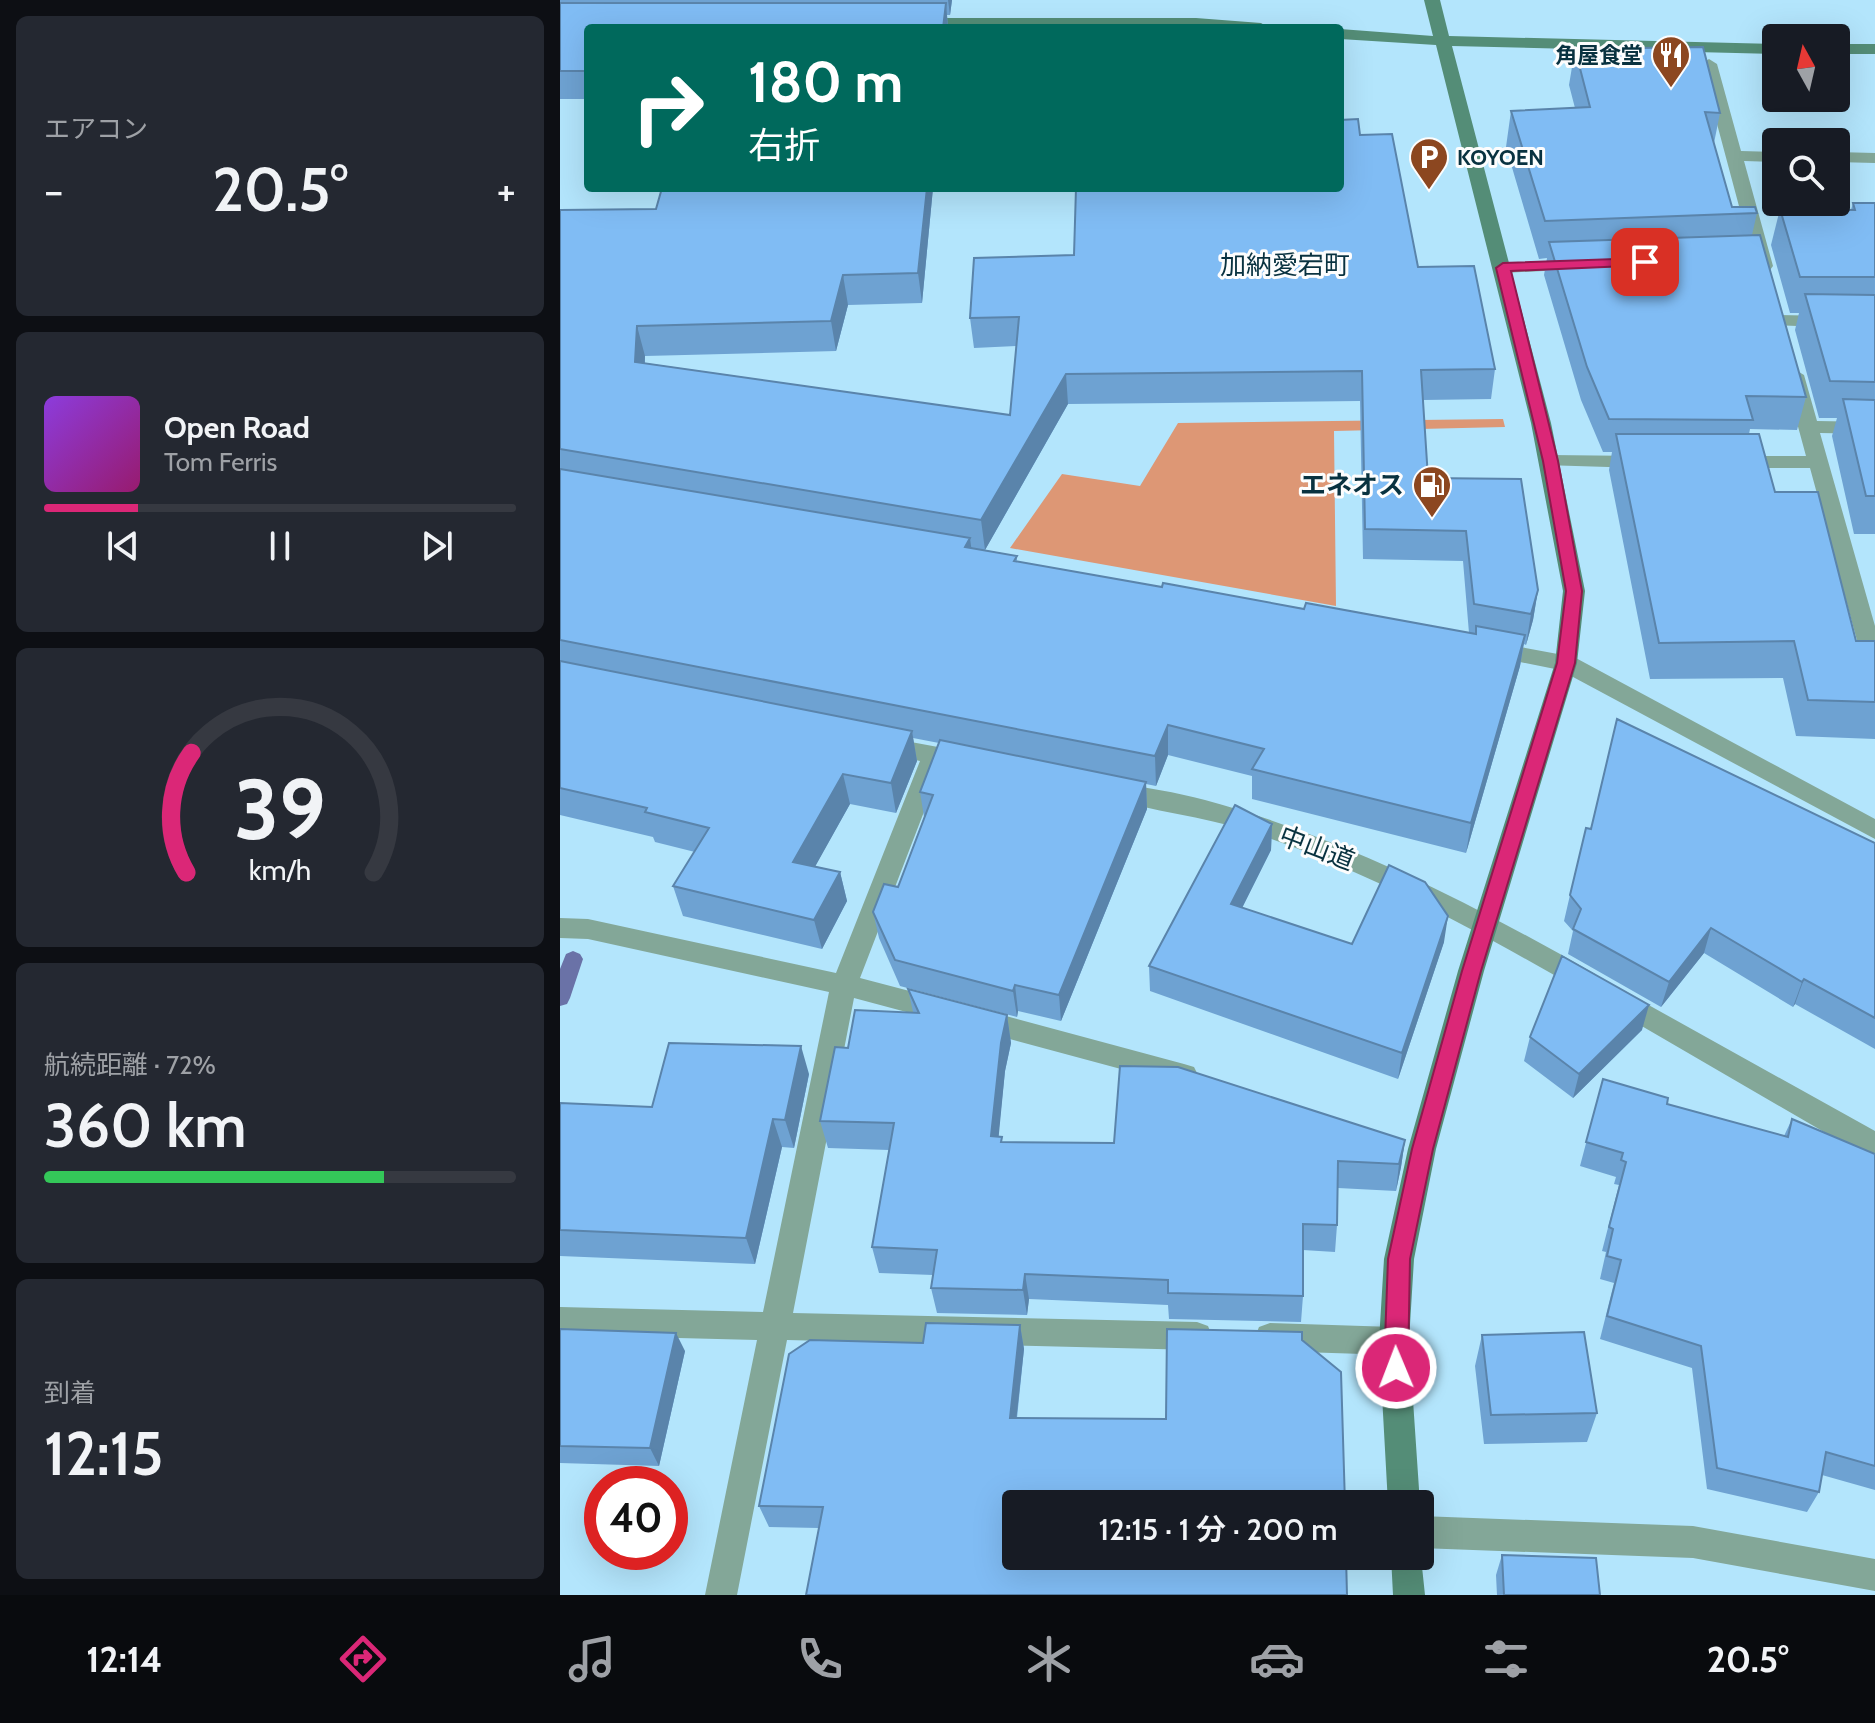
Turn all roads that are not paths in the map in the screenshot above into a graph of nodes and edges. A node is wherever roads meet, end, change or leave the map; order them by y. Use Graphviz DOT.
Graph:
graph roads {
  1 [pos="1432,0"];
  2 [pos="894,23"];
  3 [pos="1209,24"];
  4 [pos="1344,34"];
  5 [pos="1443,41"];
  6 [pos="1762,49"];
  7 [pos="1850,49"];
  8 [pos="1875,49"];
  9 [pos="1709,64"];
  10 [pos="1762,64"];
  11 [pos="1850,64"];
  12 [pos="1875,65"];
  13 [pos="1736,156"];
  14 [pos="1762,157"];
  15 [pos="1850,157"];
  16 [pos="1875,158"];
  17 [pos="1739,258"];
  18 [pos="1762,258"];
  19 [pos="1593,265"];
  20 [pos="1503,268"];
  21 [pos="1769,283"];
  22 [pos="1875,323"];
  23 [pos="1808,427"];
  24 [pos="1875,428"];
  25 [pos="1550,461"];
  26 [pos="1661,462"];
  27 [pos="1709,462"];
  28 [pos="1820,462"];
  29 [pos="1475,646"];
  30 [pos="1566,663"];
  31 [pos="1875,666"];
  32 [pos="856,739"];
  33 [pos="934,755"];
  34 [pos="994,767"];
  35 [pos="1099,788"];
  36 [pos="1875,830"];
  37 [pos="1487,924"];
  38 [pos="560,928"];
  39 [pos="844,985"];
  40 [pos="1212,1083"];
  41 [pos="1392,1140"];
  42 [pos="1875,1143"];
  43 [pos="1422,1149"];
  44 [pos="560,1321"];
  45 [pos="774,1326"];
  46 [pos="1394,1341"];
  47 [pos="1403,1490"];
  48 [pos="1434,1533"];
  49 [pos="1408,1570"];
  50 [pos="1875,1575"];
  51 [pos="721,1595"];
  52 [pos="1409,1595"];
  1 -- 5 [label="street"];
  2 -- 3 [label="street"];
  4 -- 5 [label="street"];
  5 -- 6 [label="street"];
  5 -- 9 [label="street"];
  5 -- 20 [label="street"];
  7 -- 8 [label="street"];
  9 -- 10 [label="street"];
  9 -- 13 [label="street"];
  11 -- 12 [label="street"];
  13 -- 14 [label="street"];
  13 -- 18 [label="street"];
  15 -- 16 [label="street"];
  17 -- 18 [label="street"];
  18 -- 21 [label="street"];
  19 -- 20 [label="street"];
  20 -- 25 [label="street"];
  22 -- 23 [label="street"];
  23 -- 24 [label="street"];
  23 -- 28 [label="street"];
  25 -- 26 [label="street"];
  25 -- 30 [label="street"];
  27 -- 28 [label="street"];
  28 -- 31 [label="street"];
  29 -- 30 [label="street"];
  30 -- 36 [label="street"];
  30 -- 37 [label="street"];
  32 -- 33 [label="street"];
  33 -- 34 [label="street"];
  33 -- 39 [label="street"];
  35 -- 37 [label="street, 中山道"];
  37 -- 42 [label="street, 中山道"];
  37 -- 43 [label="street"];
  38 -- 39 [label="street"];
  39 -- 40 [label="street"];
  39 -- 45 [label="street"];
  41 -- 43 [label="street"];
  43 -- 46 [label="street"];
  44 -- 45 [label="street"];
  45 -- 46 [label="street"];
  45 -- 51 [label="street"];
  46 -- 47 [label="street"];
  48 -- 50 [label="street"];
  49 -- 52 [label="street"];
}
